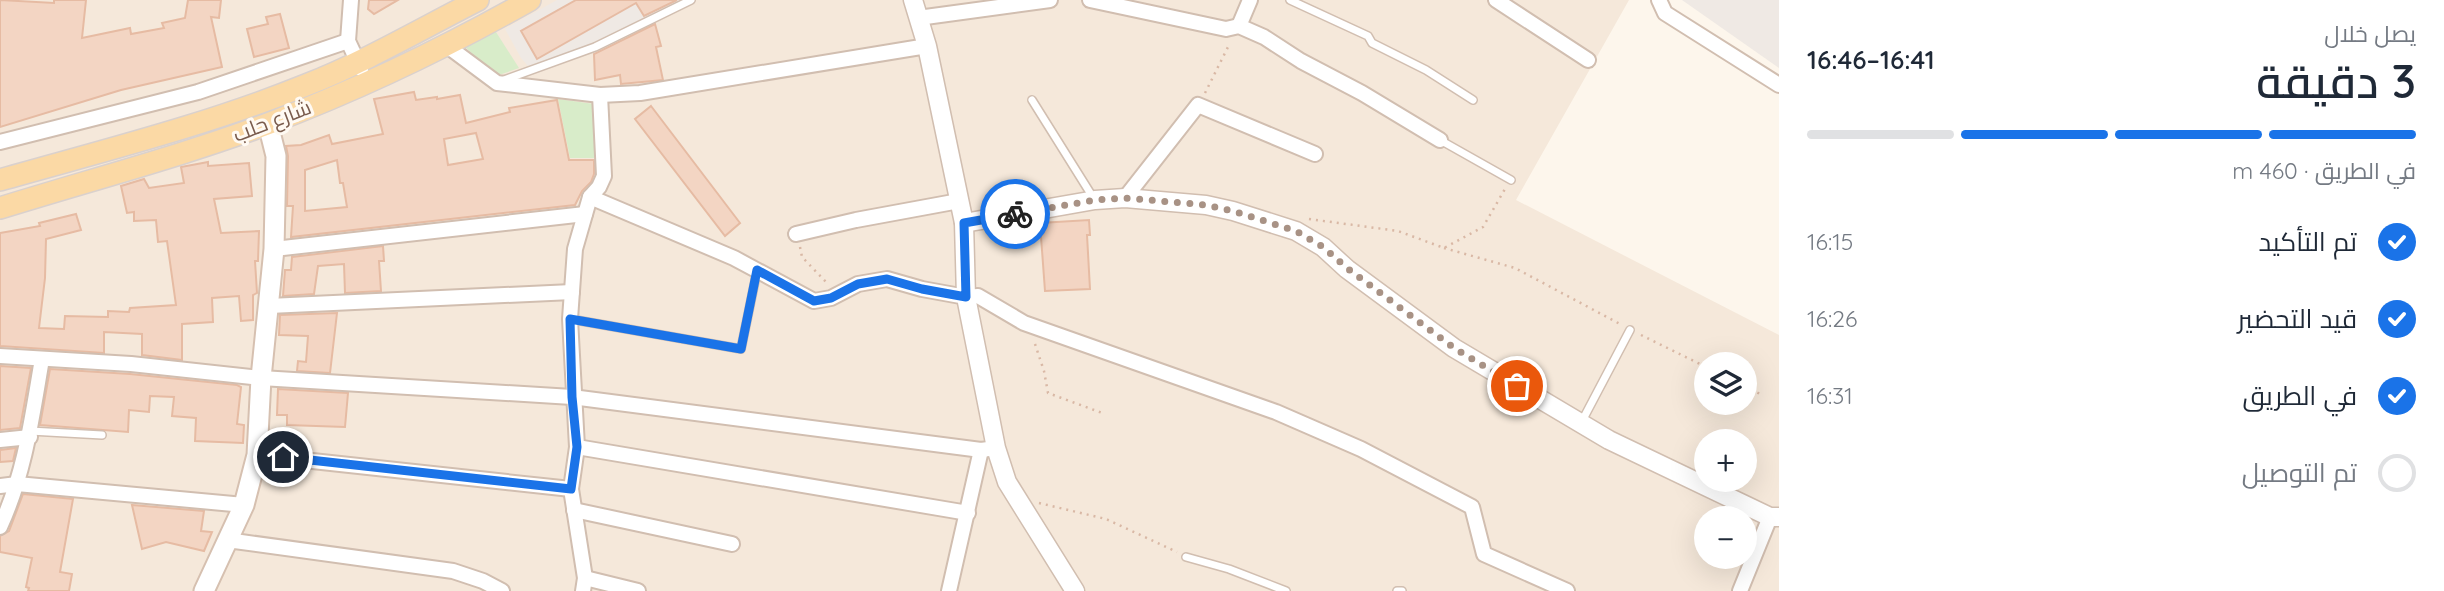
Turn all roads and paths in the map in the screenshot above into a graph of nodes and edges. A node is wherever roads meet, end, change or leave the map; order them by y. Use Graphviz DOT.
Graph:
graph roads {
  1 [pos="351,0"];
  2 [pos="478,0"];
  3 [pos="530,0"];
  4 [pos="691,0"];
  5 [pos="913,0"];
  6 [pos="1050,0"];
  7 [pos="1090,0"];
  8 [pos="1250,0"];
  9 [pos="1290,0"];
  10 [pos="1496,0"];
  11 [pos="1659,0"];
  12 [pos="918,18"];
  13 [pos="1239,26"];
  14 [pos="348,41"];
  15 [pos="446,45"];
  16 [pos="927,46"];
  17 [pos="1588,60"];
  18 [pos="358,61"];
  19 [pos="367,81"];
  20 [pos="497,83"];
  21 [pos="1779,85"];
  22 [pos="600,94"];
  23 [pos="1032,100"];
  24 [pos="1473,100"];
  25 [pos="261,103"];
  26 [pos="1198,105"];
  27 [pos="268,124"];
  28 [pos="1440,140"];
  29 [pos="0,142"];
  30 [pos="1315,154"];
  31 [pos="0,180"];
  32 [pos="1511,180"];
  33 [pos="590,197"];
  34 [pos="1125,198"];
  35 [pos="1095,200"];
  36 [pos="959,201"];
  37 [pos="0,208"];
  38 [pos="585,214"];
  39 [pos="964,223"];
  40 [pos="1296,231"];
  41 [pos="796,234"];
  42 [pos="1444,248"];
  43 [pos="274,249"];
  44 [pos="757,270"];
  45 [pos="572,292"];
  46 [pos="966,297"];
  47 [pos="831,298"];
  48 [pos="269,306"];
  49 [pos="570,319"];
  50 [pos="1024,323"];
  51 [pos="1630,330"];
  52 [pos="0,356"];
  53 [pos="42,359"];
  54 [pos="1694,361"];
  55 [pos="261,378"];
  56 [pos="1757,392"];
  57 [pos="1762,395"];
  58 [pos="572,397"];
  59 [pos="1105,414"];
  60 [pos="1580,423"];
  61 [pos="30,434"];
  62 [pos="102,435"];
  63 [pos="0,440"];
  64 [pos="577,447"];
  65 [pos="988,449"];
  66 [pos="257,455"];
  67 [pos="17,484"];
  68 [pos="0,486"];
  69 [pos="571,489"];
  70 [pos="1016,498"];
  71 [pos="244,505"];
  72 [pos="574,510"];
  73 [pos="968,513"];
  74 [pos="1775,517"];
  75 [pos="0,527"];
  76 [pos="228,540"];
  77 [pos="732,544"];
  78 [pos="1186,557"];
  79 [pos="584,584"];
  80 [pos="204,591"];
  81 [pos="502,591"];
  82 [pos="638,591"];
  83 [pos="949,591"];
  84 [pos="1075,591"];
  85 [pos="1286,591"];
  86 [pos="1567,591"];
  87 [pos="1740,591"];
  1 -- 14 [label="street"];
  2 -- 18 [label="main road, شارع حلب"];
  3 -- 15 [label="main road, شارع حلب"];
  4 -- 20 [label="lane"];
  5 -- 12 [label="street"];
  6 -- 12 [label="street"];
  7 -- 13 [label="street"];
  8 -- 13 [label="street"];
  9 -- 24 [label="lane"];
  10 -- 17 [label="street"];
  11 -- 21 [label="street"];
  12 -- 16 [label="street"];
  13 -- 26 [label="path"];
  13 -- 28 [label="street"];
  14 -- 18 [label="street"];
  14 -- 29 [label="street"];
  15 -- 19 [label="main road, شارع حلب"];
  15 -- 20 [label="street"];
  16 -- 22 [label="street"];
  16 -- 36 [label="street"];
  18 -- 19 [label="street"];
  18 -- 25 [label="main road, شارع حلب"];
  19 -- 27 [label="main road, شارع حلب"];
  20 -- 22 [label="street"];
  22 -- 33 [label="street"];
  23 -- 35 [label="lane"];
  25 -- 27 [label="main road"];
  25 -- 31 [label="main road, شارع حلب"];
  26 -- 30 [label="street"];
  26 -- 34 [label="street"];
  27 -- 37 [label="main road, شارع حلب"];
  27 -- 43 [label="main road"];
  28 -- 32 [label="lane"];
  32 -- 42 [label="path"];
  33 -- 38 [label="street"];
  33 -- 44 [label="street"];
  34 -- 35 [label="street"];
  34 -- 40 [label="street"];
  35 -- 39 [label="street"];
  36 -- 39 [label="street"];
  36 -- 41 [label="street"];
  38 -- 43 [label="street"];
  38 -- 45 [label="street"];
  39 -- 46 [label="street"];
  40 -- 42 [label="path"];
  40 -- 60 [label="street"];
  41 -- 47 [label="path"];
  42 -- 51 [label="path"];
  43 -- 48 [label="main road"];
  44 -- 47 [label="street"];
  44 -- 49 [label="lane"];
  45 -- 48 [label="street"];
  45 -- 49 [label="street"];
  46 -- 47 [label="street"];
  46 -- 50 [label="street"];
  46 -- 65 [label="street"];
  48 -- 55 [label="main road"];
  49 -- 58 [label="street"];
  50 -- 59 [label="path"];
  50 -- 86 [label="street"];
  51 -- 54 [label="path"];
  51 -- 60 [label="lane"];
  52 -- 53 [label="street"];
  53 -- 55 [label="street"];
  53 -- 61 [label="street"];
  55 -- 58 [label="street"];
  55 -- 66 [label="main road"];
  56 -- 57 [label="path"];
  58 -- 64 [label="street"];
  58 -- 65 [label="street"];
  60 -- 74 [label="street"];
  61 -- 62 [label="lane"];
  61 -- 63 [label="street"];
  61 -- 67 [label="street"];
  64 -- 69 [label="street"];
  64 -- 73 [label="street"];
  65 -- 70 [label="street"];
  65 -- 73 [label="street"];
  66 -- 69 [label="street"];
  66 -- 71 [label="main road"];
  67 -- 68 [label="street"];
  67 -- 71 [label="street"];
  67 -- 75 [label="street"];
  69 -- 72 [label="street"];
  70 -- 78 [label="path"];
  70 -- 84 [label="street"];
  71 -- 76 [label="main road"];
  72 -- 77 [label="street"];
  72 -- 79 [label="street"];
  73 -- 83 [label="street"];
  74 -- 87 [label="street"];
  76 -- 80 [label="main road"];
  76 -- 81 [label="street"];
  78 -- 85 [label="lane"];
  79 -- 82 [label="street"];
}
